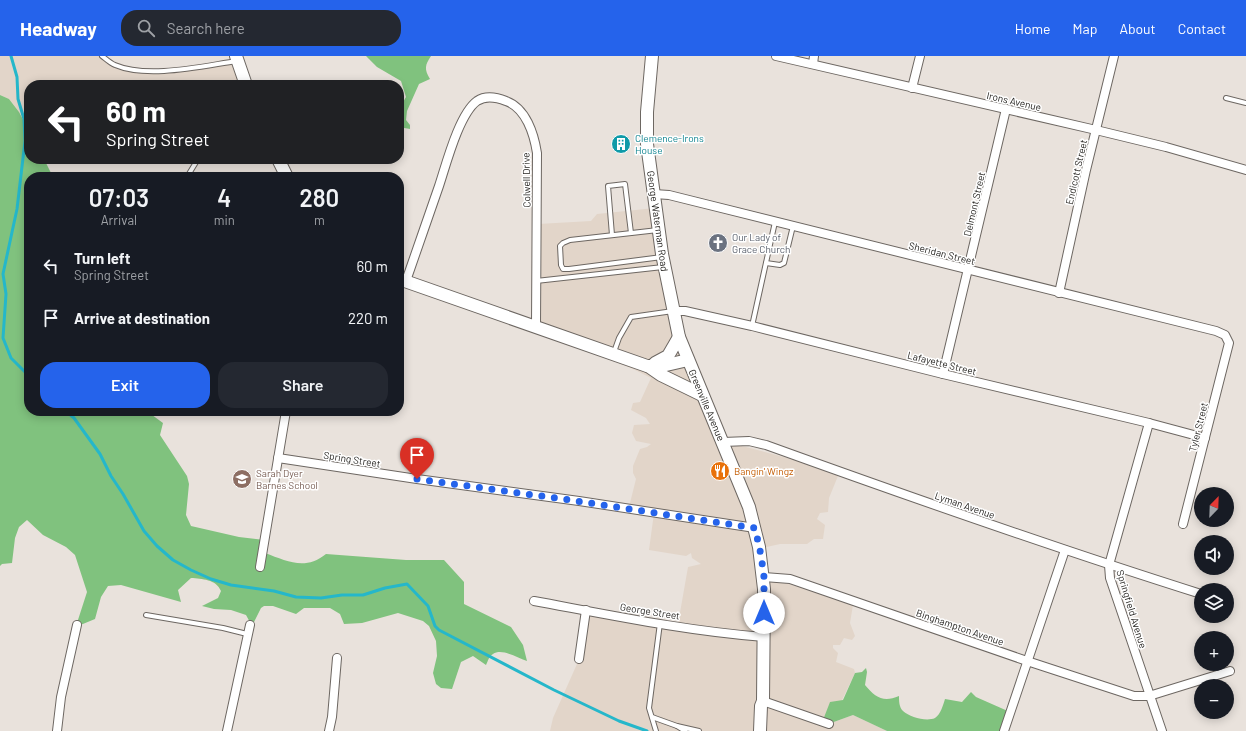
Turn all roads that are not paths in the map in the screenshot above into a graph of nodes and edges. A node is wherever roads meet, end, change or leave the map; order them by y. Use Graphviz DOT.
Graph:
graph roads {
  1 [pos="102,56"];
  2 [pos="652,56"];
  3 [pos="776,56"];
  4 [pos="920,56"];
  5 [pos="1114,56"];
  6 [pos="237,58"];
  7 [pos="813,60"];
  8 [pos="244,80"];
  9 [pos="912,88"];
  10 [pos="1226,98"];
  11 [pos="1246,103"];
  12 [pos="1006,110"];
  13 [pos="1096,130"];
  14 [pos="1246,170"];
  15 [pos="654,194"];
  16 [pos="775,222"];
  17 [pos="793,226"];
  18 [pos="658,230"];
  19 [pos="631,233"];
  20 [pos="612,235"];
  21 [pos="663,262"];
  22 [pos="766,263"];
  23 [pos="969,269"];
  24 [pos="404,275"];
  25 [pos="404,281"];
  26 [pos="536,281"];
  27 [pos="1059,293"];
  28 [pos="673,311"];
  29 [pos="536,326"];
  30 [pos="752,326"];
  31 [pos="1225,335"];
  32 [pos="679,337"];
  33 [pos="614,354"];
  34 [pos="688,360"];
  35 [pos="647,366"];
  36 [pos="944,374"];
  37 [pos="702,395"];
  38 [pos="285,416"];
  39 [pos="1149,423"];
  40 [pos="1206,438"];
  41 [pos="723,442"];
  42 [pos="278,458"];
  43 [pos="1183,524"];
  44 [pos="755,528"];
  45 [pos="1065,550"];
  46 [pos="1109,565"];
  47 [pos="260,567"];
  48 [pos="764,577"];
  49 [pos="1194,592"];
  50 [pos="534,601"];
  51 [pos="586,610"];
  52 [pos="146,615"];
  53 [pos="660,623"];
  54 [pos="77,625"];
  55 [pos="250,625"];
  56 [pos="248,634"];
  57 [pos="764,637"];
  58 [pos="337,658"];
  59 [pos="579,659"];
  60 [pos="1027,661"];
  61 [pos="1230,671"];
  62 [pos="1149,696"];
  63 [pos="763,701"];
  64 [pos="652,717"];
  65 [pos="829,724"];
  66 [pos="677,726"];
  67 [pos="57,731"];
  68 [pos="227,731"];
  69 [pos="329,731"];
  70 [pos="656,731"];
  71 [pos="685,731"];
  72 [pos="699,731"];
  73 [pos="760,731"];
  74 [pos="767,731"];
  75 [pos="1004,731"];
  76 [pos="1162,731"];
  1 -- 6 [label="lane"];
  2 -- 15 [label="main road, George Waterman Road"];
  3 -- 7 [label="street, Irons Avenue"];
  4 -- 9 [label="street"];
  5 -- 13 [label="street, Endicott Street"];
  6 -- 8 [label="main road"];
  7 -- 9 [label="street, Irons Avenue"];
  9 -- 12 [label="street, Irons Avenue"];
  10 -- 11 [label="lane"];
  12 -- 13 [label="street, Irons Avenue"];
  12 -- 23 [label="street, Delmont Street"];
  13 -- 14 [label="street, Irons Avenue"];
  13 -- 27 [label="street, Endicott Street"];
  15 -- 16 [label="street, Sheridan Street"];
  15 -- 18 [label="main road, George Waterman Road"];
  16 -- 17 [label="street, Sheridan Street"];
  16 -- 22 [label="lane"];
  17 -- 22 [label="lane"];
  17 -- 23 [label="street, Sheridan Street"];
  18 -- 19 [label="lane"];
  18 -- 21 [label="main road, George Waterman Road"];
  19 -- 20 [label="lane"];
  19 -- 20 [label="lane"];
  20 -- 21 [label="lane"];
  21 -- 26 [label="lane"];
  21 -- 28 [label="main road, George Waterman Road"];
  22 -- 30 [label="lane"];
  23 -- 27 [label="street, Sheridan Street"];
  23 -- 36 [label="street, Delmont Street"];
  24 -- 26 [label="street, Colwell Drive"];
  25 -- 29 [label="main road, Greenville Avenue"];
  26 -- 29 [label="street, Colwell Drive"];
  27 -- 31 [label="street, Sheridan Street"];
  28 -- 30 [label="street, Lafayette Street"];
  28 -- 32 [label="main road, George Waterman Road"];
  28 -- 33 [label="lane"];
  29 -- 33 [label="main road, Greenville Avenue"];
  30 -- 36 [label="street, Lafayette Street"];
  31 -- 40 [label="street, Tyler Street"];
  32 -- 34 [label="main road, George Waterman Road"];
  32 -- 35 [label="main road"];
  33 -- 35 [label="main road, Greenville Avenue"];
  34 -- 35 [label="main road, Greenville Avenue"];
  34 -- 37 [label="main road, Greenville Avenue"];
  35 -- 37 [label="main road"];
  36 -- 39 [label="street, Lafayette Street"];
  37 -- 41 [label="main road, Greenville Avenue"];
  38 -- 42 [label="street"];
  39 -- 40 [label="street, Lafayette Street"];
  39 -- 46 [label="street, Springfield Avenue"];
  40 -- 43 [label="street, Tyler Street"];
  41 -- 44 [label="main road, Greenville Avenue"];
  41 -- 45 [label="street, Lyman Avenue"];
  42 -- 44 [label="street, Spring Street"];
  42 -- 47 [label="street"];
  44 -- 48 [label="main road, Greenville Avenue"];
  45 -- 46 [label="street, Lyman Avenue"];
  45 -- 60 [label="street"];
  46 -- 49 [label="street, Lyman Avenue"];
  46 -- 62 [label="street, Springfield Avenue"];
  48 -- 57 [label="main road, Greenville Avenue"];
  48 -- 60 [label="street, Binghampton Avenue"];
  50 -- 51 [label="street, George Street"];
  51 -- 53 [label="street, George Street"];
  51 -- 59 [label="street"];
  52 -- 56 [label="lane"];
  53 -- 57 [label="street, George Street"];
  53 -- 64 [label="lane"];
  54 -- 67 [label="street"];
  55 -- 56 [label="street"];
  56 -- 68 [label="street"];
  57 -- 63 [label="main road, Greenville Avenue"];
  58 -- 69 [label="street"];
  60 -- 62 [label="street, Binghampton Avenue"];
  60 -- 75 [label="street"];
  61 -- 62 [label="street, Binghampton Avenue"];
  62 -- 76 [label="street, Springfield Avenue"];
  63 -- 65 [label="street"];
  63 -- 73 [label="main road, Greenville Avenue"];
  63 -- 74 [label="main road, Greenville Avenue"];
  64 -- 66 [label="lane"];
  64 -- 70 [label="lane"];
  66 -- 71 [label="lane"];
  66 -- 72 [label="lane"];
}
